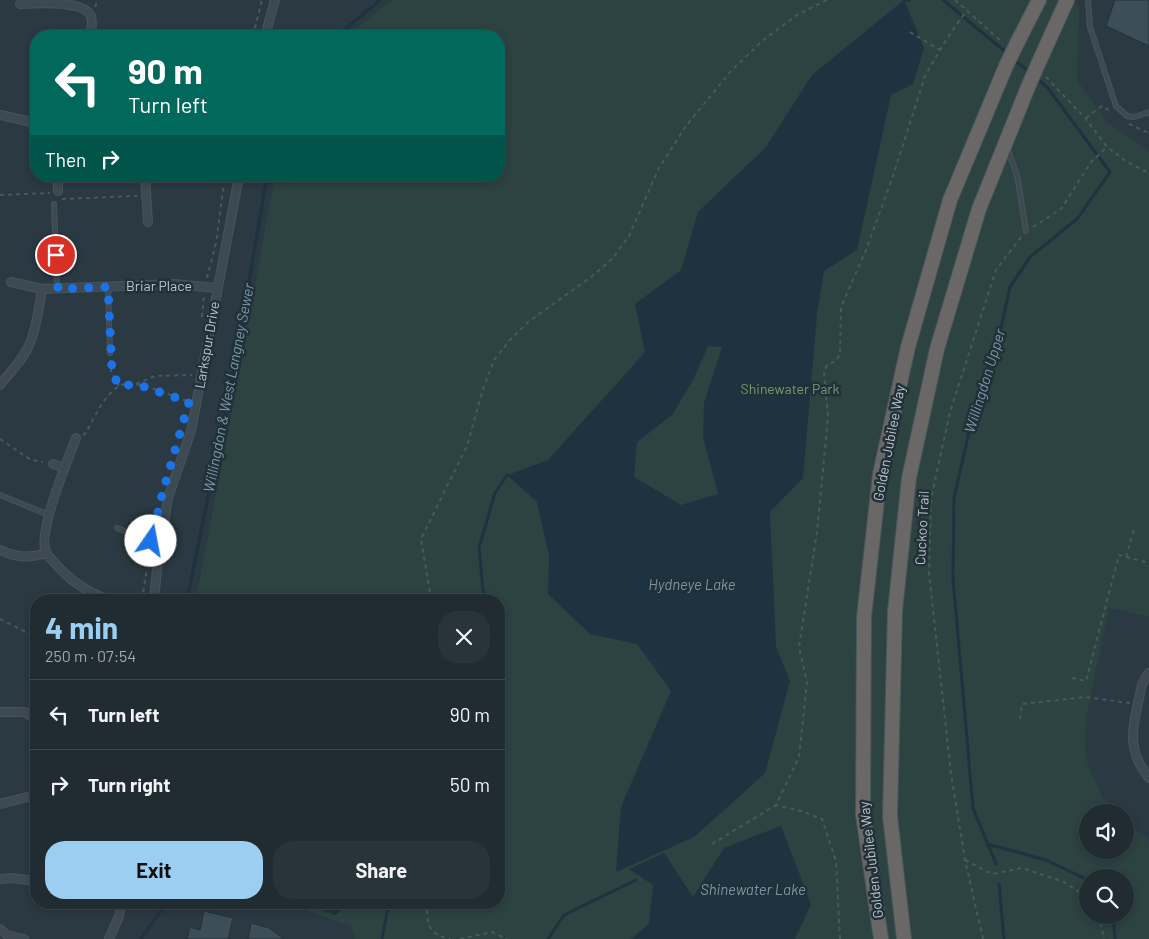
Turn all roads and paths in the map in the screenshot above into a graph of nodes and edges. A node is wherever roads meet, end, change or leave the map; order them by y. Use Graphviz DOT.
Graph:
graph roads {
  1 [pos="262,0"];
  2 [pos="275,0"];
  3 [pos="827,0"];
  4 [pos="1039,0"];
  5 [pos="1068,0"];
  6 [pos="1088,0"];
  7 [pos="20,4"];
  8 [pos="967,10"];
  9 [pos="91,30"];
  10 [pos="254,30"];
  11 [pos="267,30"];
  12 [pos="910,32"];
  13 [pos="940,50"];
  14 [pos="1102,106"];
  15 [pos="1149,112"];
  16 [pos="0,115"];
  17 [pos="30,122"];
  18 [pos="1006,144"];
  19 [pos="1107,147"];
  20 [pos="1149,173"];
  21 [pos="58,182"];
  22 [pos="146,182"];
  23 [pos="224,182"];
  24 [pos="238,182"];
  25 [pos="58,191"];
  26 [pos="0,195"];
  27 [pos="147,195"];
  28 [pos="54,202"];
  29 [pos="148,222"];
  30 [pos="1026,231"];
  31 [pos="11,282"];
  32 [pos="108,287"];
  33 [pos="205,287"];
  34 [pos="217,288"];
  35 [pos="42,289"];
  36 [pos="58,289"];
  37 [pos="202,322"];
  38 [pos="110,353"];
  39 [pos="195,375"];
  40 [pos="0,384"];
  41 [pos="136,384"];
  42 [pos="119,386"];
  43 [pos="189,402"];
  44 [pos="76,438"];
  45 [pos="0,439"];
  46 [pos="53,464"];
  47 [pos="65,468"];
  48 [pos="0,495"];
  49 [pos="49,515"];
  50 [pos="117,528"];
  51 [pos="1134,529"];
  52 [pos="161,542"];
  53 [pos="0,550"];
  54 [pos="47,553"];
  55 [pos="1126,557"];
  56 [pos="148,561"];
  57 [pos="1149,563"];
  58 [pos="97,594"];
  59 [pos="143,594"];
  60 [pos="155,594"];
  61 [pos="430,594"];
  62 [pos="0,619"];
  63 [pos="30,633"];
  64 [pos="1149,674"];
  65 [pos="1072,678"];
  66 [pos="1137,704"];
  67 [pos="0,712"];
  68 [pos="30,715"];
  69 [pos="1020,718"];
  70 [pos="1149,778"];
  71 [pos="30,796"];
  72 [pos="0,804"];
  73 [pos="776,805"];
  74 [pos="712,844"];
  75 [pos="965,860"];
  76 [pos="0,879"];
  77 [pos="30,880"];
  78 [pos="1079,892"];
  79 [pos="120,909"];
  80 [pos="427,909"];
  81 [pos="1101,924"];
  82 [pos="0,929"];
  83 [pos="24,939"];
  84 [pos="109,939"];
  85 [pos="450,939"];
  86 [pos="460,939"];
  87 [pos="507,939"];
  88 [pos="840,939"];
  89 [pos="881,939"];
  90 [pos="904,939"];
  91 [pos="983,939"];
  92 [pos="1104,939"];
  1 -- 10 [label="path"];
  2 -- 11 [label="street"];
  3 -- 61 [label="path"];
  4 -- 89 [label="highway, Golden Jubilee Way, bridge"];
  5 -- 18 [label="highway, Golden Jubilee Way, bridge"];
  6 -- 15 [label="lane"];
  7 -- 9 [label="street"];
  8 -- 13 [label="path"];
  12 -- 13 [label="path"];
  13 -- 73 [label="path"];
  14 -- 19 [label="path"];
  16 -- 17 [label="street"];
  18 -- 30 [label="lane"];
  18 -- 90 [label="highway, Golden Jubilee Way"];
  19 -- 20 [label="path"];
  19 -- 30 [label="path, Cuckoo Trail"];
  21 -- 25 [label="street"];
  22 -- 27 [label="street"];
  23 -- 33 [label="path"];
  24 -- 34 [label="street, Larkspur Drive"];
  26 -- 28 [label="path"];
  27 -- 28 [label="path"];
  27 -- 29 [label="street"];
  28 -- 36 [label="lane"];
  30 -- 75 [label="path, Cuckoo Trail"];
  31 -- 35 [label="street, Briar Place"];
  32 -- 33 [label="street, Briar Place"];
  32 -- 36 [label="street, Briar Place"];
  32 -- 38 [label="lane"];
  33 -- 34 [label="street, Briar Place"];
  33 -- 37 [label="path"];
  34 -- 52 [label="street, Larkspur Drive"];
  35 -- 36 [label="street, Briar Place"];
  35 -- 40 [label="street"];
  38 -- 42 [label="path"];
  39 -- 41 [label="path"];
  41 -- 42 [label="path"];
  41 -- 43 [label="path"];
  42 -- 44 [label="path"];
  44 -- 47 [label="street"];
  45 -- 46 [label="path"];
  46 -- 47 [label="street"];
  47 -- 49 [label="street"];
  48 -- 49 [label="lane"];
  49 -- 54 [label="street"];
  50 -- 52 [label="lane"];
  51 -- 55 [label="path"];
  52 -- 60 [label="street, Larkspur Drive"];
  53 -- 54 [label="street"];
  54 -- 58 [label="street"];
  55 -- 57 [label="path"];
  55 -- 65 [label="path"];
  56 -- 59 [label="path"];
  62 -- 63 [label="path"];
  64 -- 66 [label="street"];
  66 -- 69 [label="path"];
  66 -- 70 [label="street"];
  67 -- 68 [label="street"];
  71 -- 72 [label="street"];
  73 -- 74 [label="path"];
  73 -- 88 [label="path"];
  75 -- 78 [label="path"];
  75 -- 91 [label="path, Cuckoo Trail"];
  76 -- 77 [label="street"];
  79 -- 84 [label="street"];
  80 -- 85 [label="path"];
  81 -- 92 [label="path"];
  82 -- 83 [label="street"];
  86 -- 87 [label="path"];
}
